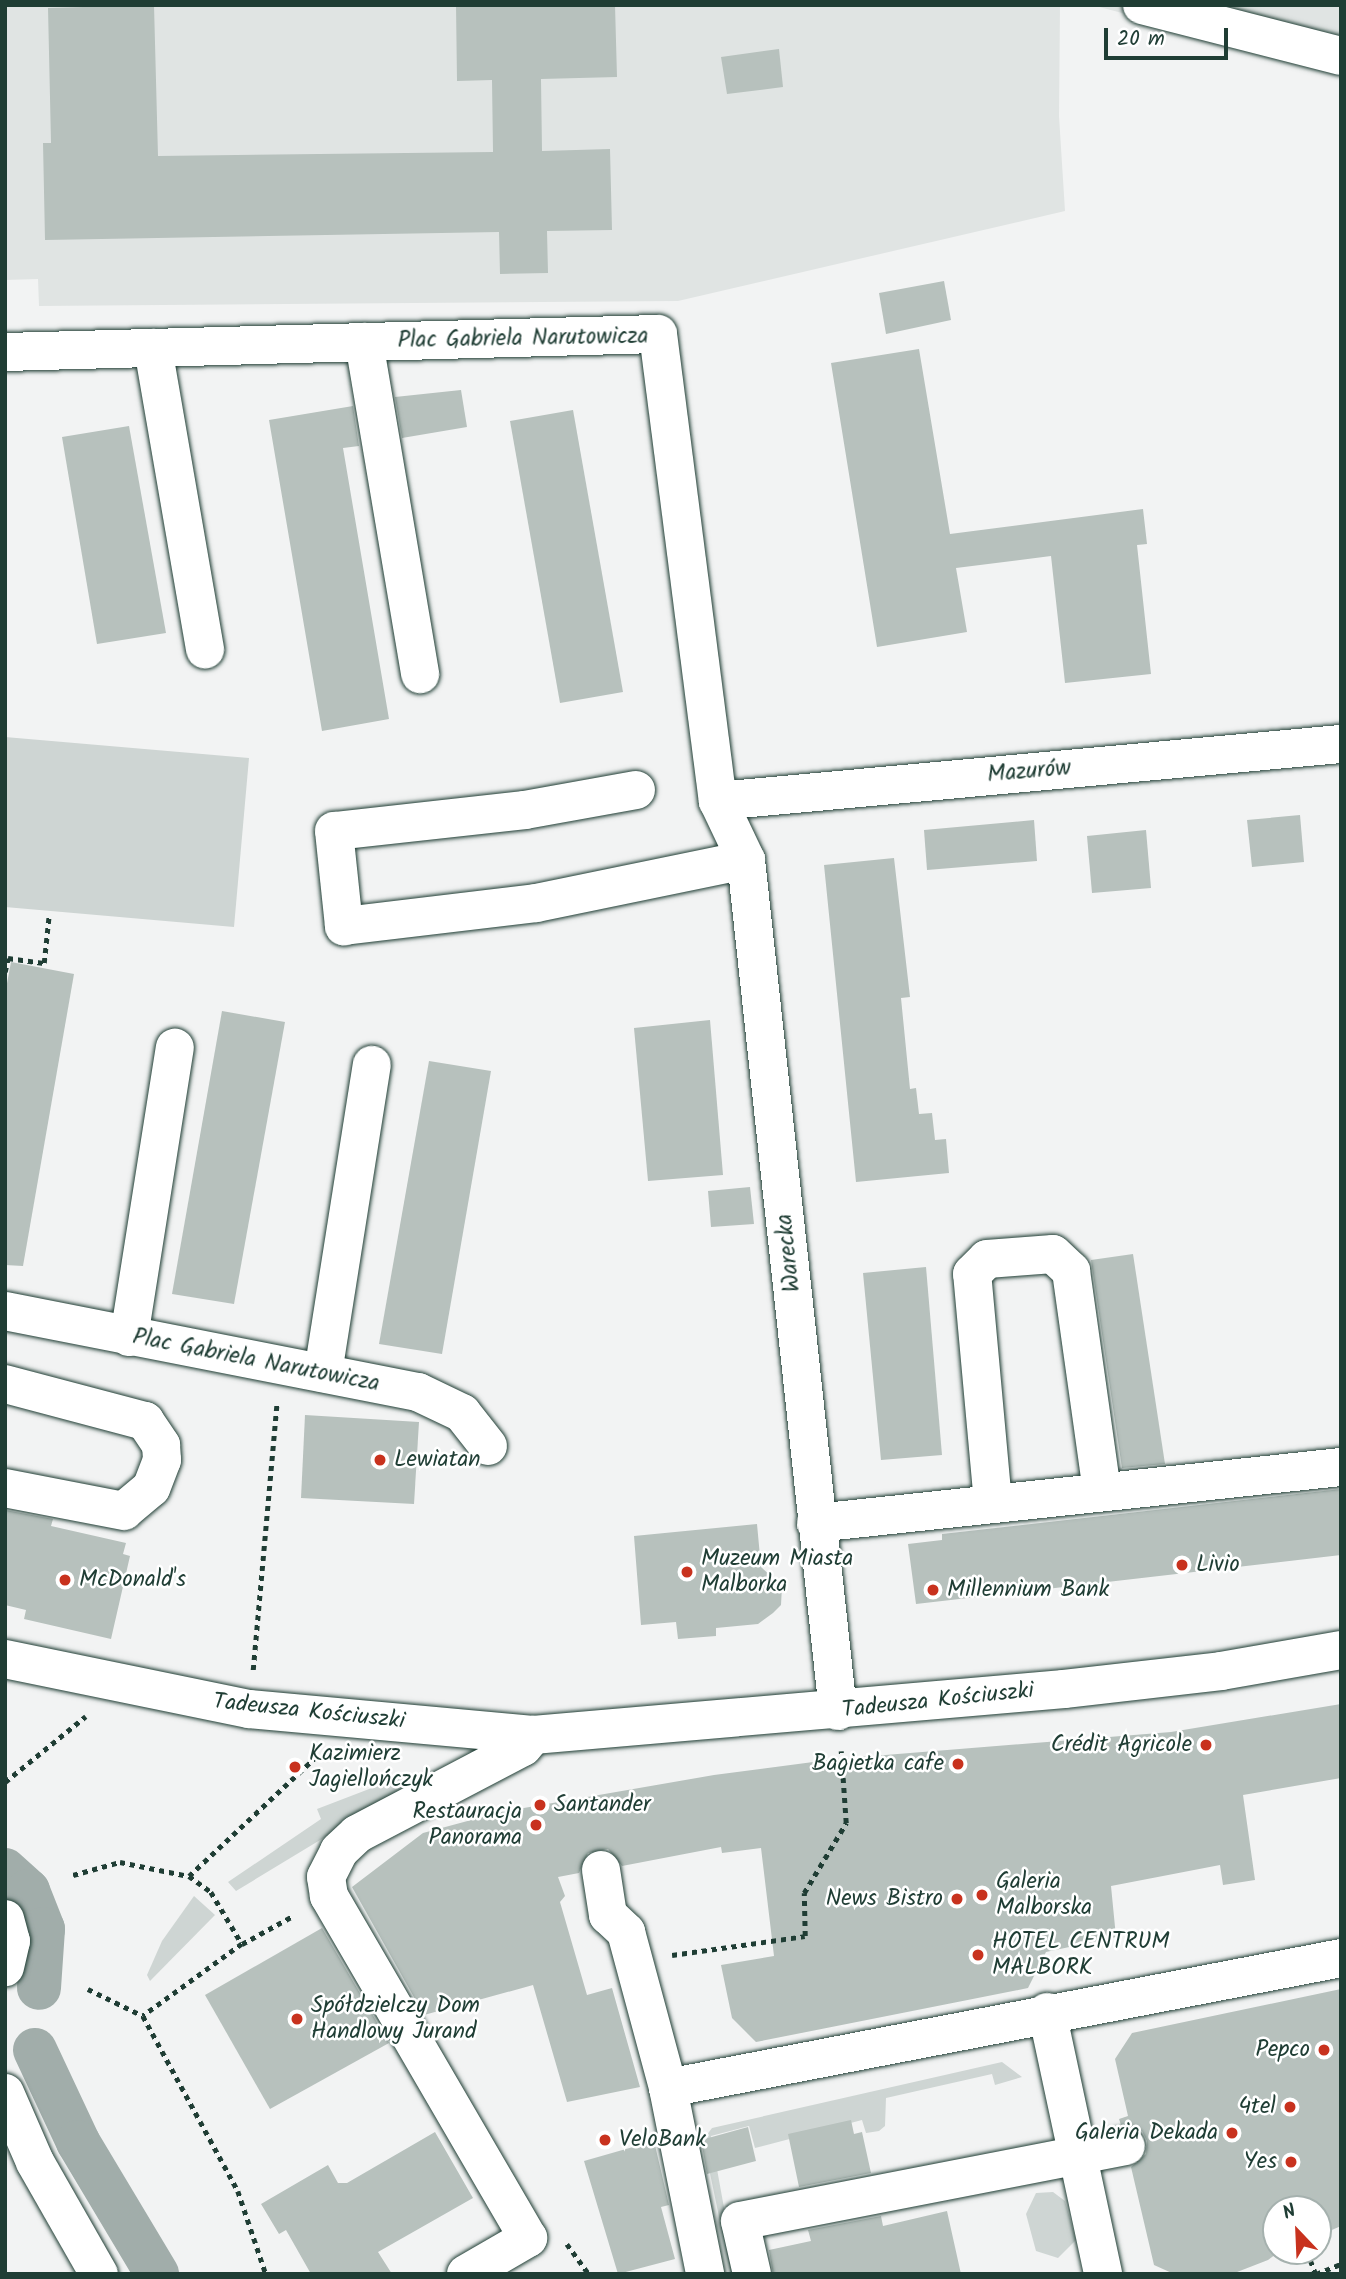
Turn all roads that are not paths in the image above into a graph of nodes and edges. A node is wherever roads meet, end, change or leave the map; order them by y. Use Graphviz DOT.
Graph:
graph roads {
  1 [pos="1142,5"];
  2 [pos="1341,56"];
  3 [pos="364,342"];
  4 [pos="153,348"];
  5 [pos="5,352"];
  6 [pos="205,650"];
  7 [pos="419,674"];
  8 [pos="1341,744"];
  9 [pos="636,790"];
  10 [pos="718,801"];
  11 [pos="746,860"];
  12 [pos="175,1048"];
  13 [pos="372,1065"];
  14 [pos="5,1311"];
  15 [pos="129,1337"];
  16 [pos="323,1373"];
  17 [pos="5,1384"];
  18 [pos="488,1446"];
  19 [pos="1341,1467"];
  20 [pos="5,1488"];
  21 [pos="1102,1491"];
  22 [pos="993,1503"];
  23 [pos="816,1523"];
  24 [pos="1341,1650"];
  25 [pos="5,1659"];
  26 [pos="838,1711"];
  27 [pos="533,1735"];
  28 [pos="601,1870"];
  29 [pos="5,1919"];
  30 [pos="1341,1958"];
  31 [pos="5,1967"];
  32 [pos="1047,2012"];
  33 [pos="668,2088"];
  34 [pos="5,2093"];
  35 [pos="1126,2146"];
  36 [pos="1076,2157"];
  37 [pos="99,2274"];
  38 [pos="466,2274"];
  39 [pos="705,2274"];
  40 [pos="752,2274"];
  41 [pos="1103,2274"];
  1 -- 2 [label="street"];
  3 -- 4 [label="street, Plac Gabriela Narutowicza"];
  3 -- 7 [label="street"];
  3 -- 10 [label="street, Plac Gabriela Narutowicza"];
  4 -- 5 [label="street, Plac Gabriela Narutowicza"];
  4 -- 6 [label="street"];
  8 -- 10 [label="street, Mazurów"];
  9 -- 11 [label="street"];
  10 -- 11 [label="street, Warecka"];
  11 -- 23 [label="street, Warecka"];
  12 -- 15 [label="street"];
  13 -- 16 [label="street"];
  14 -- 15 [label="street, Plac Gabriela Narutowicza"];
  15 -- 16 [label="street, Plac Gabriela Narutowicza"];
  16 -- 18 [label="street, Plac Gabriela Narutowicza"];
  17 -- 20 [label="street"];
  19 -- 21 [label="street"];
  21 -- 22 [label="street"];
  21 -- 22 [label="street"];
  22 -- 23 [label="street"];
  23 -- 26 [label="street, Warecka"];
  24 -- 26 [label="street, Tadeusza Kościuszki"];
  25 -- 27 [label="street, Tadeusza Kościuszki"];
  26 -- 27 [label="street, Tadeusza Kościuszki"];
  27 -- 38 [label="street"];
  28 -- 33 [label="street"];
  29 -- 31 [label="street"];
  30 -- 32 [label="street"];
  32 -- 33 [label="street"];
  32 -- 36 [label="street"];
  33 -- 39 [label="street"];
  34 -- 37 [label="street"];
  35 -- 36 [label="street"];
  36 -- 40 [label="street"];
  36 -- 41 [label="street"];
}
